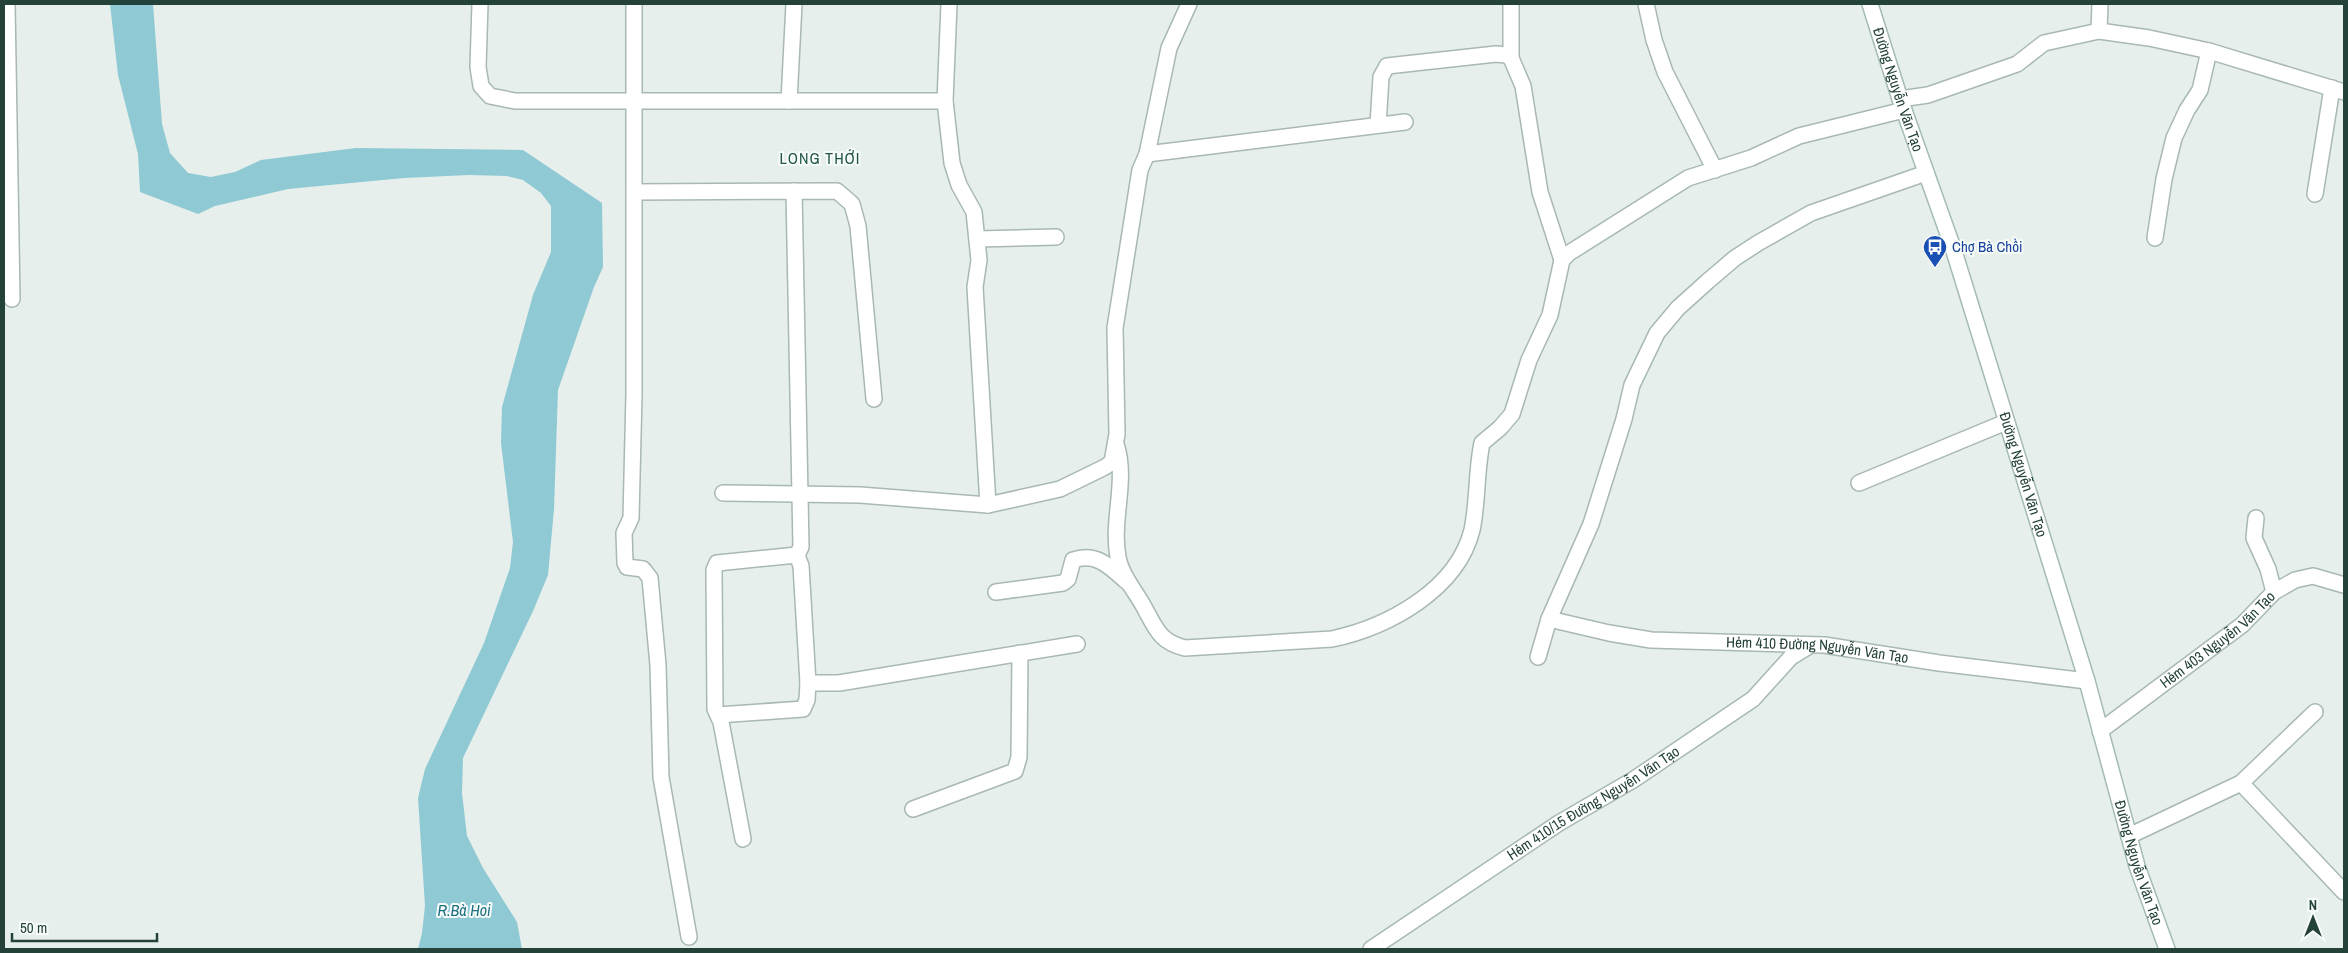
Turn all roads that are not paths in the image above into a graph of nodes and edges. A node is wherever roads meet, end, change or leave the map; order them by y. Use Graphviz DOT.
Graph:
graph roads {
  1 [pos="7,4"];
  2 [pos="480,4"];
  3 [pos="634,4"];
  4 [pos="794,4"];
  5 [pos="949,4"];
  6 [pos="1189,4"];
  7 [pos="1511,4"];
  8 [pos="1646,4"];
  9 [pos="1870,4"];
  10 [pos="2100,4"];
  11 [pos="2100,31"];
  12 [pos="2209,51"];
  13 [pos="1511,58"];
  14 [pos="2338,90"];
  15 [pos="789,101"];
  16 [pos="945,101"];
  17 [pos="634,102"];
  18 [pos="1902,104"];
  19 [pos="1405,122"];
  20 [pos="1378,126"];
  21 [pos="1147,154"];
  22 [pos="1715,170"];
  23 [pos="1926,173"];
  24 [pos="794,191"];
  25 [pos="634,192"];
  26 [pos="2315,194"];
  27 [pos="1056,238"];
  28 [pos="2155,238"];
  29 [pos="977,239"];
  30 [pos="1562,260"];
  31 [pos="12,299"];
  32 [pos="874,399"];
  33 [pos="2006,422"];
  34 [pos="1116,444"];
  35 [pos="1859,483"];
  36 [pos="723,493"];
  37 [pos="799,494"];
  38 [pos="988,505"];
  39 [pos="2256,518"];
  40 [pos="797,555"];
  41 [pos="2344,585"];
  42 [pos="1132,586"];
  43 [pos="996,592"];
  44 [pos="2274,592"];
  45 [pos="1549,618"];
  46 [pos="1077,644"];
  47 [pos="1809,646"];
  48 [pos="1020,653"];
  49 [pos="1538,657"];
  50 [pos="2087,681"];
  51 [pos="808,682"];
  52 [pos="2315,712"];
  53 [pos="718,715"];
  54 [pos="2100,731"];
  55 [pos="2241,783"];
  56 [pos="913,809"];
  57 [pos="2129,836"];
  58 [pos="743,839"];
  59 [pos="2344,892"];
  60 [pos="689,937"];
  61 [pos="1371,949"];
  62 [pos="2166,949"];
  1 -- 31 [label="street"];
  2 -- 17 [label="street"];
  3 -- 17 [label="street"];
  4 -- 15 [label="street"];
  5 -- 16 [label="street"];
  6 -- 21 [label="street"];
  7 -- 13 [label="street"];
  8 -- 22 [label="street"];
  9 -- 18 [label="street, Đường Nguyễn Văn Tạo"];
  10 -- 11 [label="street"];
  11 -- 12 [label="street"];
  11 -- 18 [label="street"];
  12 -- 14 [label="street"];
  12 -- 28 [label="street"];
  13 -- 20 [label="street"];
  13 -- 30 [label="street"];
  14 -- 26 [label="street"];
  15 -- 16 [label="street"];
  15 -- 17 [label="street"];
  16 -- 29 [label="street"];
  17 -- 25 [label="street"];
  18 -- 22 [label="street"];
  18 -- 23 [label="street, Đường Nguyễn Văn Tạo"];
  19 -- 20 [label="street"];
  20 -- 21 [label="street"];
  21 -- 34 [label="street"];
  22 -- 30 [label="street"];
  23 -- 33 [label="street, Đường Nguyễn Văn Tạo"];
  23 -- 45 [label="street"];
  24 -- 25 [label="street"];
  24 -- 32 [label="street"];
  24 -- 37 [label="street"];
  25 -- 60 [label="street"];
  27 -- 29 [label="street"];
  29 -- 38 [label="street"];
  30 -- 42 [label="street"];
  33 -- 35 [label="street"];
  33 -- 50 [label="street, Đường Nguyễn Văn Tạo"];
  34 -- 38 [label="street"];
  34 -- 42 [label="street"];
  36 -- 37 [label="street"];
  37 -- 38 [label="street"];
  37 -- 40 [label="street"];
  39 -- 44 [label="street"];
  40 -- 51 [label="street"];
  40 -- 53 [label="street"];
  41 -- 44 [label="street, Hẻm 403 Nguyễn Văn Tạo"];
  42 -- 43 [label="street"];
  44 -- 54 [label="street, Hẻm 403 Nguyễn Văn Tạo"];
  45 -- 47 [label="street, Hẻm 410 Đường Nguyễn Văn Tạo"];
  45 -- 49 [label="street"];
  46 -- 48 [label="street"];
  47 -- 50 [label="street, Hẻm 410 Đường Nguyễn Văn Tạo"];
  47 -- 61 [label="street, Hẻm 410/15 Đường Nguyễn Văn Tạo"];
  48 -- 51 [label="street"];
  48 -- 56 [label="street"];
  50 -- 54 [label="street, Đường Nguyễn Văn Tạo"];
  51 -- 53 [label="street"];
  52 -- 55 [label="street"];
  53 -- 58 [label="street"];
  54 -- 57 [label="street, Đường Nguyễn Văn Tạo"];
  55 -- 57 [label="street"];
  55 -- 59 [label="street"];
  57 -- 62 [label="street, Đường Nguyễn Văn Tạo"];
}
